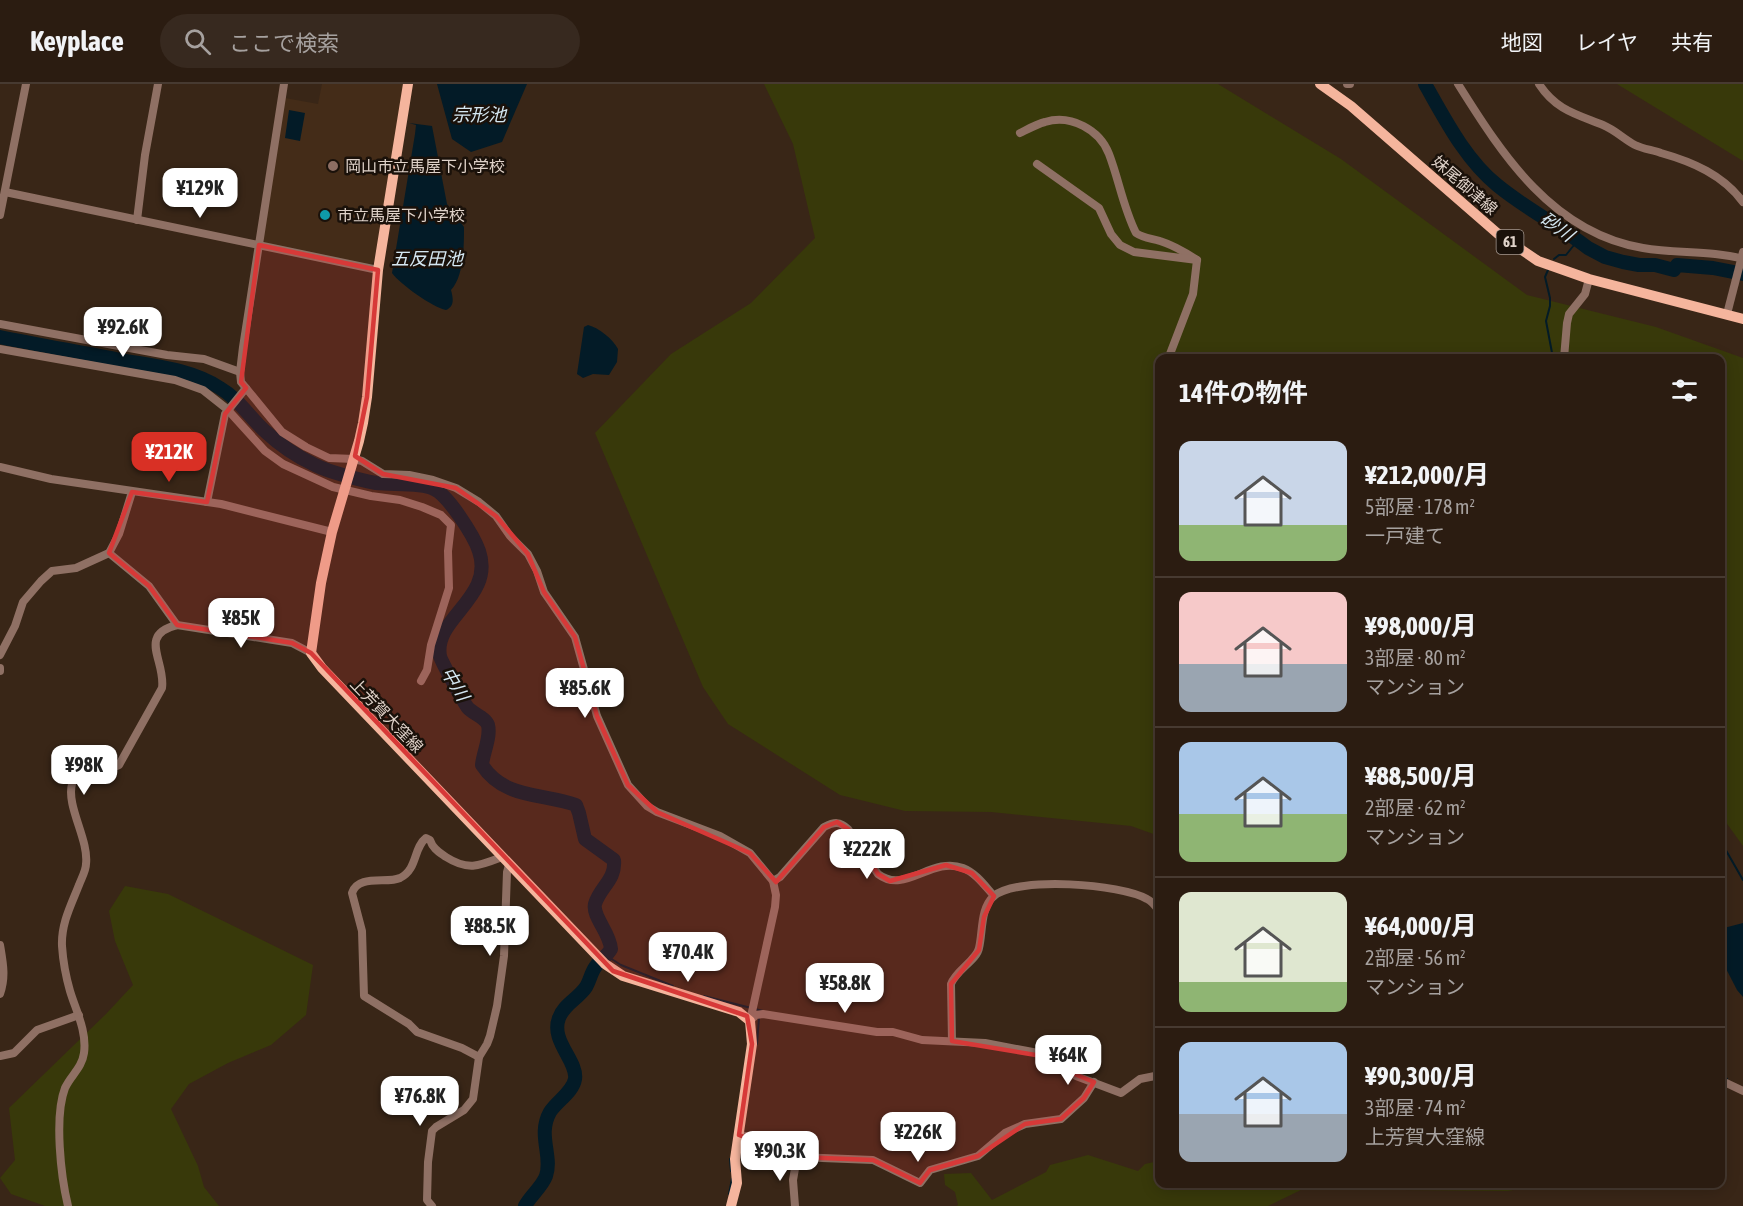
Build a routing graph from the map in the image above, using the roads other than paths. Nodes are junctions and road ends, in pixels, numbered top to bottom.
1 (26, 84) edge
2 (158, 84) edge
3 (284, 84) edge
4 (408, 84) edge
5 (1320, 84) edge
6 (1458, 84) edge
7 (1539, 84) edge
8 (1020, 133) dead end
9 (1037, 164) dead end
10 (3, 196) edge
11 (1743, 202) edge
12 (0, 215) edge
13 (137, 220) junction
14 (259, 245) junction
15 (1742, 258) edge
16 (1197, 260) junction
17 (378, 270) junction
18 (1589, 279) junction
19 (1727, 314) junction
20 (1743, 319) edge
21 (0, 324) edge
22 (0, 349) edge
23 (1170, 354) edge
24 (1564, 354) edge
25 (240, 372) junction
26 (244, 391) junction
27 (229, 407) junction
28 (353, 463) junction
29 (0, 467) edge
30 (344, 488) junction
31 (132, 492) junction
32 (207, 502) junction
33 (332, 532) junction
34 (109, 553) junction
35 (177, 625) junction
36 (311, 653) junction
37 (0, 655) edge
38 (421, 681) dead end
39 (506, 861) junction
40 (773, 881) junction
41 (994, 896) junction
42 (1155, 907) edge
43 (0, 945) edge
44 (0, 994) edge
45 (753, 1013) junction
46 (79, 1015) junction
47 (952, 1039) junction
48 (0, 1056) edge
49 (479, 1057) junction
50 (1155, 1076) edge
51 (1725, 1082) edge
52 (1093, 1084) junction
53 (1743, 1091) edge
54 (739, 1135) junction
55 (797, 1157) junction
56 (68, 1206) edge
57 (432, 1206) edge
58 (731, 1206) edge
59 (795, 1206) edge

1 - 10 street
2 - 13 street
3 - 14 street
4 - 17 main road
5 - 18 main road, 妹尾御津線 / 61
6 - 15 street
7 - 11 street
8 - 16 street
9 - 16 street
10 - 12 street
10 - 13 street
13 - 14 street
14 - 17 street
14 - 25 street
15 - 19 street
16 - 23 street
17 - 28 main road
18 - 19 main road, 妹尾御津線 / 61
18 - 24 street
19 - 20 main road, 妹尾御津線 / 61
21 - 25 street
22 - 27 street
25 - 26 street
26 - 27 street
26 - 28 street
27 - 30 street
27 - 32 street
28 - 30 main road
28 - 40 street
29 - 31 street
30 - 33 main road
30 - 38 street
31 - 32 street
31 - 34 street
32 - 33 street
33 - 36 main road
34 - 35 street
34 - 37 street
35 - 36 street
35 - 46 street
36 - 39 main road, 上芳賀大窪線
39 - 45 main road, 上芳賀大窪線
39 - 49 street
39 - 49 street
40 - 41 street
40 - 45 street
41 - 42 street
41 - 47 street
43 - 44 street
45 - 47 street
45 - 54 main road
46 - 48 street
46 - 56 street
47 - 52 street
49 - 57 street
50 - 52 street
51 - 53 street
52 - 55 street
54 - 55 street
54 - 58 main road
55 - 59 street

